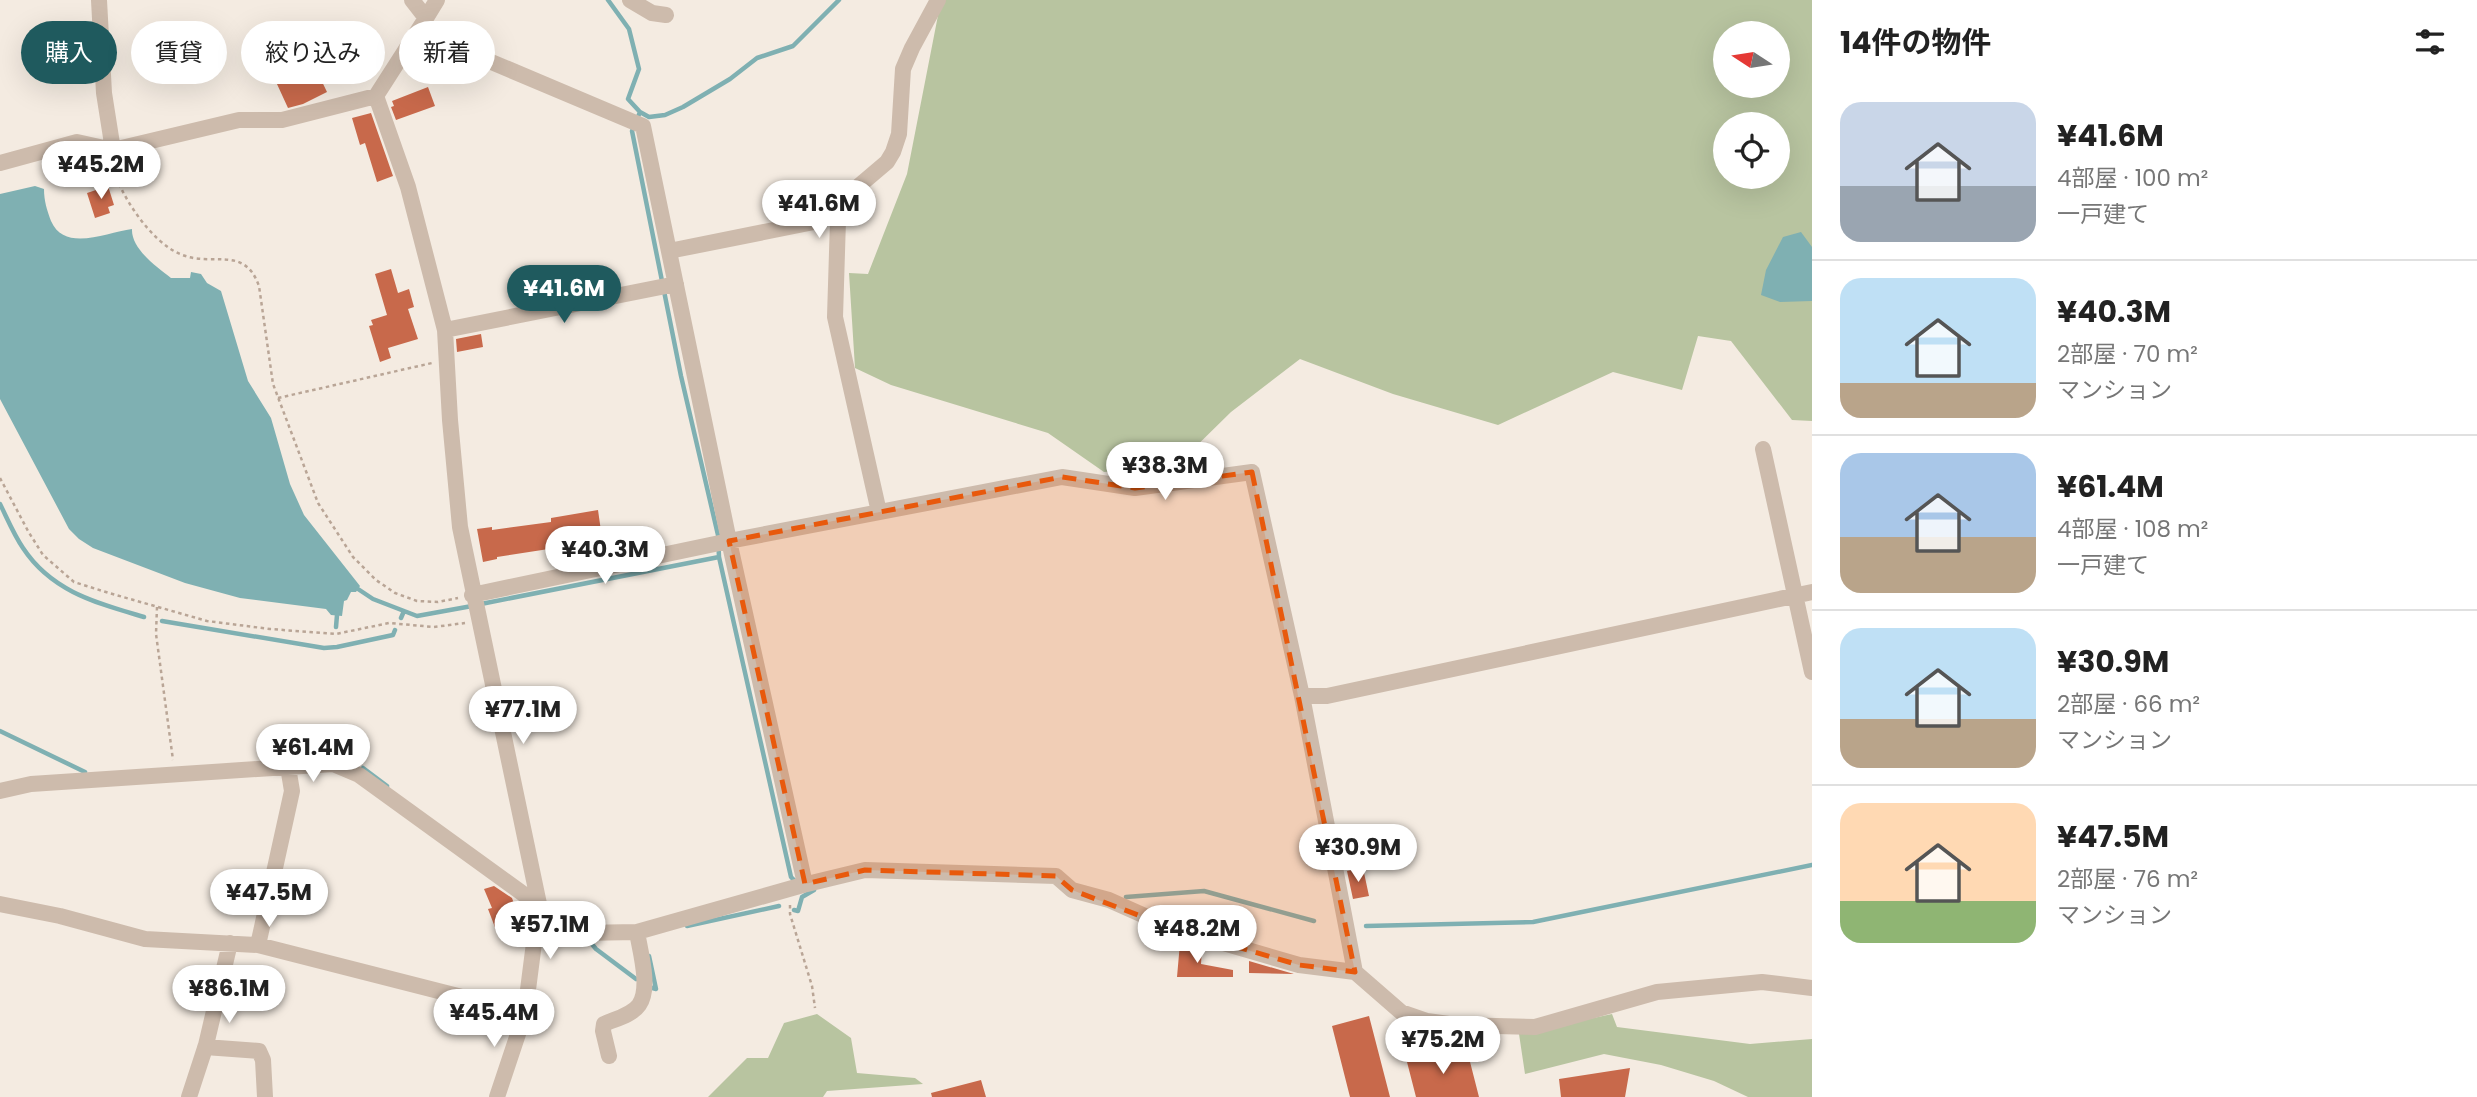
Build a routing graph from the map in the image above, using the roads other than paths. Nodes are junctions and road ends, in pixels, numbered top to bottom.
1 (412, 0) edge
2 (437, 0) edge
3 (630, 0) edge
4 (938, 0) edge
5 (104, 2) edge
6 (666, 15) dead end
7 (421, 21) edge
8 (424, 21) edge
9 (495, 58) edge
10 (399, 60) edge
11 (376, 96) junction
12 (113, 150) junction
13 (0, 163) edge
14 (841, 212) junction
15 (669, 251) junction
16 (676, 284) junction
17 (445, 330) junction
18 (1763, 449) dead end
19 (880, 512) junction
20 (729, 541) junction
21 (1812, 592) edge
22 (1795, 594) junction
23 (472, 595) junction
24 (1812, 672) edge
25 (1302, 696) junction
26 (289, 771) junction
27 (0, 791) edge
28 (799, 886) junction
29 (0, 904) edge
30 (538, 904) junction
31 (637, 932) junction
32 (230, 943) junction
33 (258, 945) junction
34 (1355, 972) junction
35 (1812, 988) edge
36 (526, 1013) junction
37 (205, 1046) junction
38 (609, 1056) dead end
39 (189, 1097) edge
40 (265, 1097) edge
41 (497, 1097) edge

1 - 7 street
2 - 8 street
3 - 6 street
4 - 14 street
5 - 12 street
9 - 15 street
10 - 11 street
11 - 12 street
11 - 17 street
12 - 13 street
14 - 15 street
14 - 19 street
15 - 16 street
16 - 17 street
16 - 20 street
17 - 23 street
18 - 22 street
19 - 20 street
19 - 25 street
20 - 23 street
20 - 28 street
21 - 22 street
22 - 24 street
22 - 25 street
23 - 30 street
25 - 34 street
26 - 27 street
26 - 30 street
26 - 33 street
28 - 31 street
28 - 34 street
29 - 32 street
30 - 31 street
30 - 36 street
31 - 38 street
32 - 33 street
32 - 37 street
33 - 36 street
34 - 35 street
36 - 41 street
37 - 39 street
37 - 40 street

